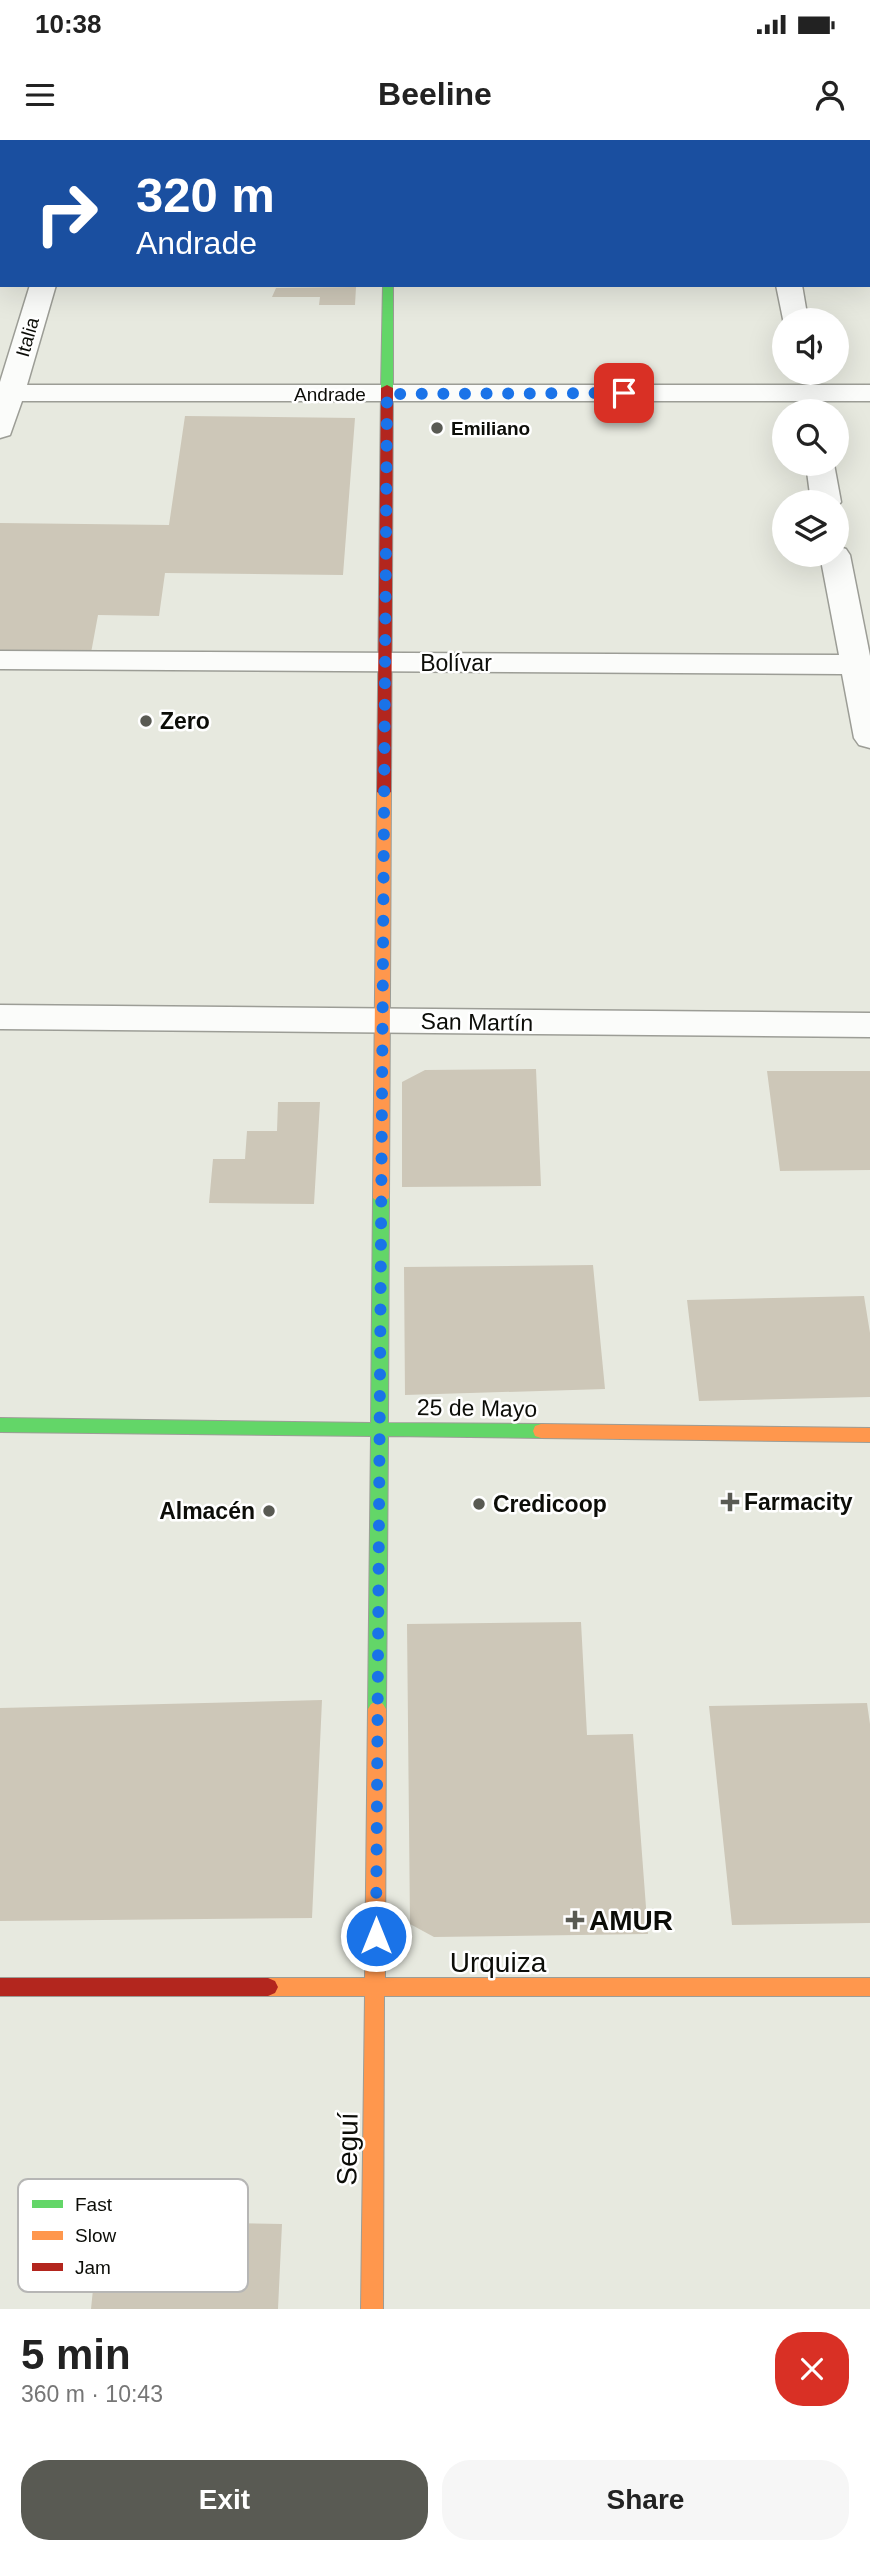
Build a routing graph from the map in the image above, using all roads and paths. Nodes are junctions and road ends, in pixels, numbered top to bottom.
1 (42, 287) edge
2 (388, 287) edge
3 (789, 287) edge
4 (793, 308) edge
5 (808, 392) edge
6 (5, 393) edge
7 (870, 393) edge
8 (387, 394) junction
9 (0, 429) edge
10 (838, 567) edge
11 (0, 660) edge
12 (385, 662) junction
13 (862, 665) edge
14 (870, 738) edge
15 (0, 1017) edge
16 (382, 1021) junction
17 (870, 1026) edge
18 (0, 1425) edge
19 (379, 1429) junction
20 (870, 1436) edge
21 (0, 1987) edge
22 (870, 1987) edge
23 (375, 1989) junction
24 (372, 2309) edge

1 - 6 street, Italia
2 - 8 street, Seguí
3 - 4 street
5 - 7 street, Andrade
5 - 8 street, Andrade
6 - 8 street, Andrade
6 - 9 street, Italia
8 - 12 street, Seguí
10 - 13 street
11 - 12 street, Bolívar
12 - 13 street, Bolívar
12 - 16 street, Seguí
13 - 14 street
15 - 16 street, San Martín
16 - 17 street, San Martín
16 - 19 street, Seguí
18 - 19 street, 25 de Mayo
19 - 20 street, 25 de Mayo
19 - 23 street, Seguí
21 - 23 street, Urquiza
22 - 23 street, Urquiza
23 - 24 street, Seguí

